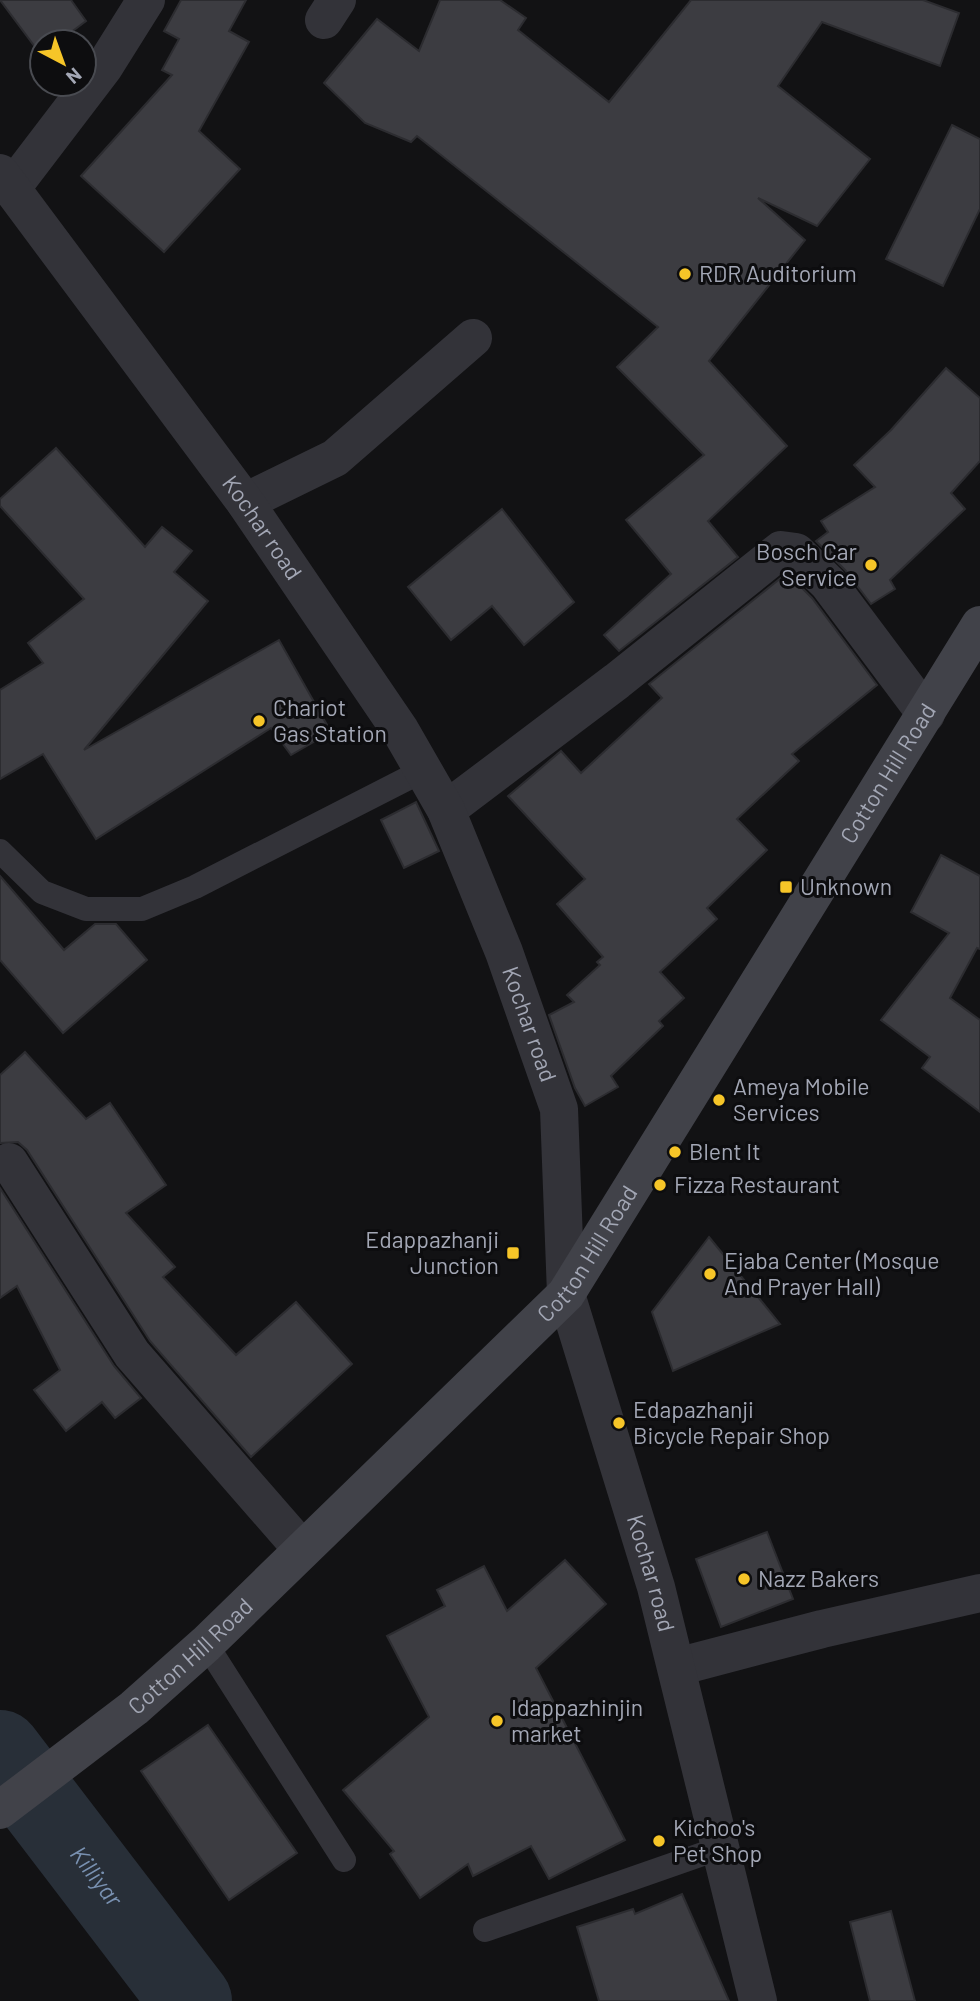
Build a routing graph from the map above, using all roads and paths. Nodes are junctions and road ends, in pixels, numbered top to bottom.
1 (146, 0) edge
2 (6, 181) edge
3 (473, 338) dead end
4 (245, 502) junction
5 (980, 625) edge
6 (926, 714) junction
7 (424, 770) junction
8 (446, 810) junction
9 (0, 851) edge
10 (9, 1162) dead end
11 (566, 1294) junction
12 (302, 1549) junction
13 (980, 1593) edge
14 (206, 1644) junction
15 (677, 1667) junction
16 (0, 1810) edge
17 (720, 1849) junction
18 (344, 1860) dead end
19 (485, 1930) dead end
20 (758, 2001) edge

1 - 2 street
2 - 4 street, Kochar road
3 - 4 street
4 - 7 street, Kochar road
5 - 6 main road, Cotton Hill Road
6 - 8 street
6 - 11 main road, Cotton Hill Road
7 - 8 street, Kochar road
7 - 9 lane
8 - 11 street, Kochar road
10 - 12 street
11 - 12 main road, Cotton Hill Road
11 - 15 street, Kochar road
12 - 14 main road, Cotton Hill Road
13 - 15 street
14 - 16 main road, Cotton Hill Road
14 - 18 lane
15 - 17 street, Kochar road
17 - 19 lane
17 - 20 street, Kochar road

